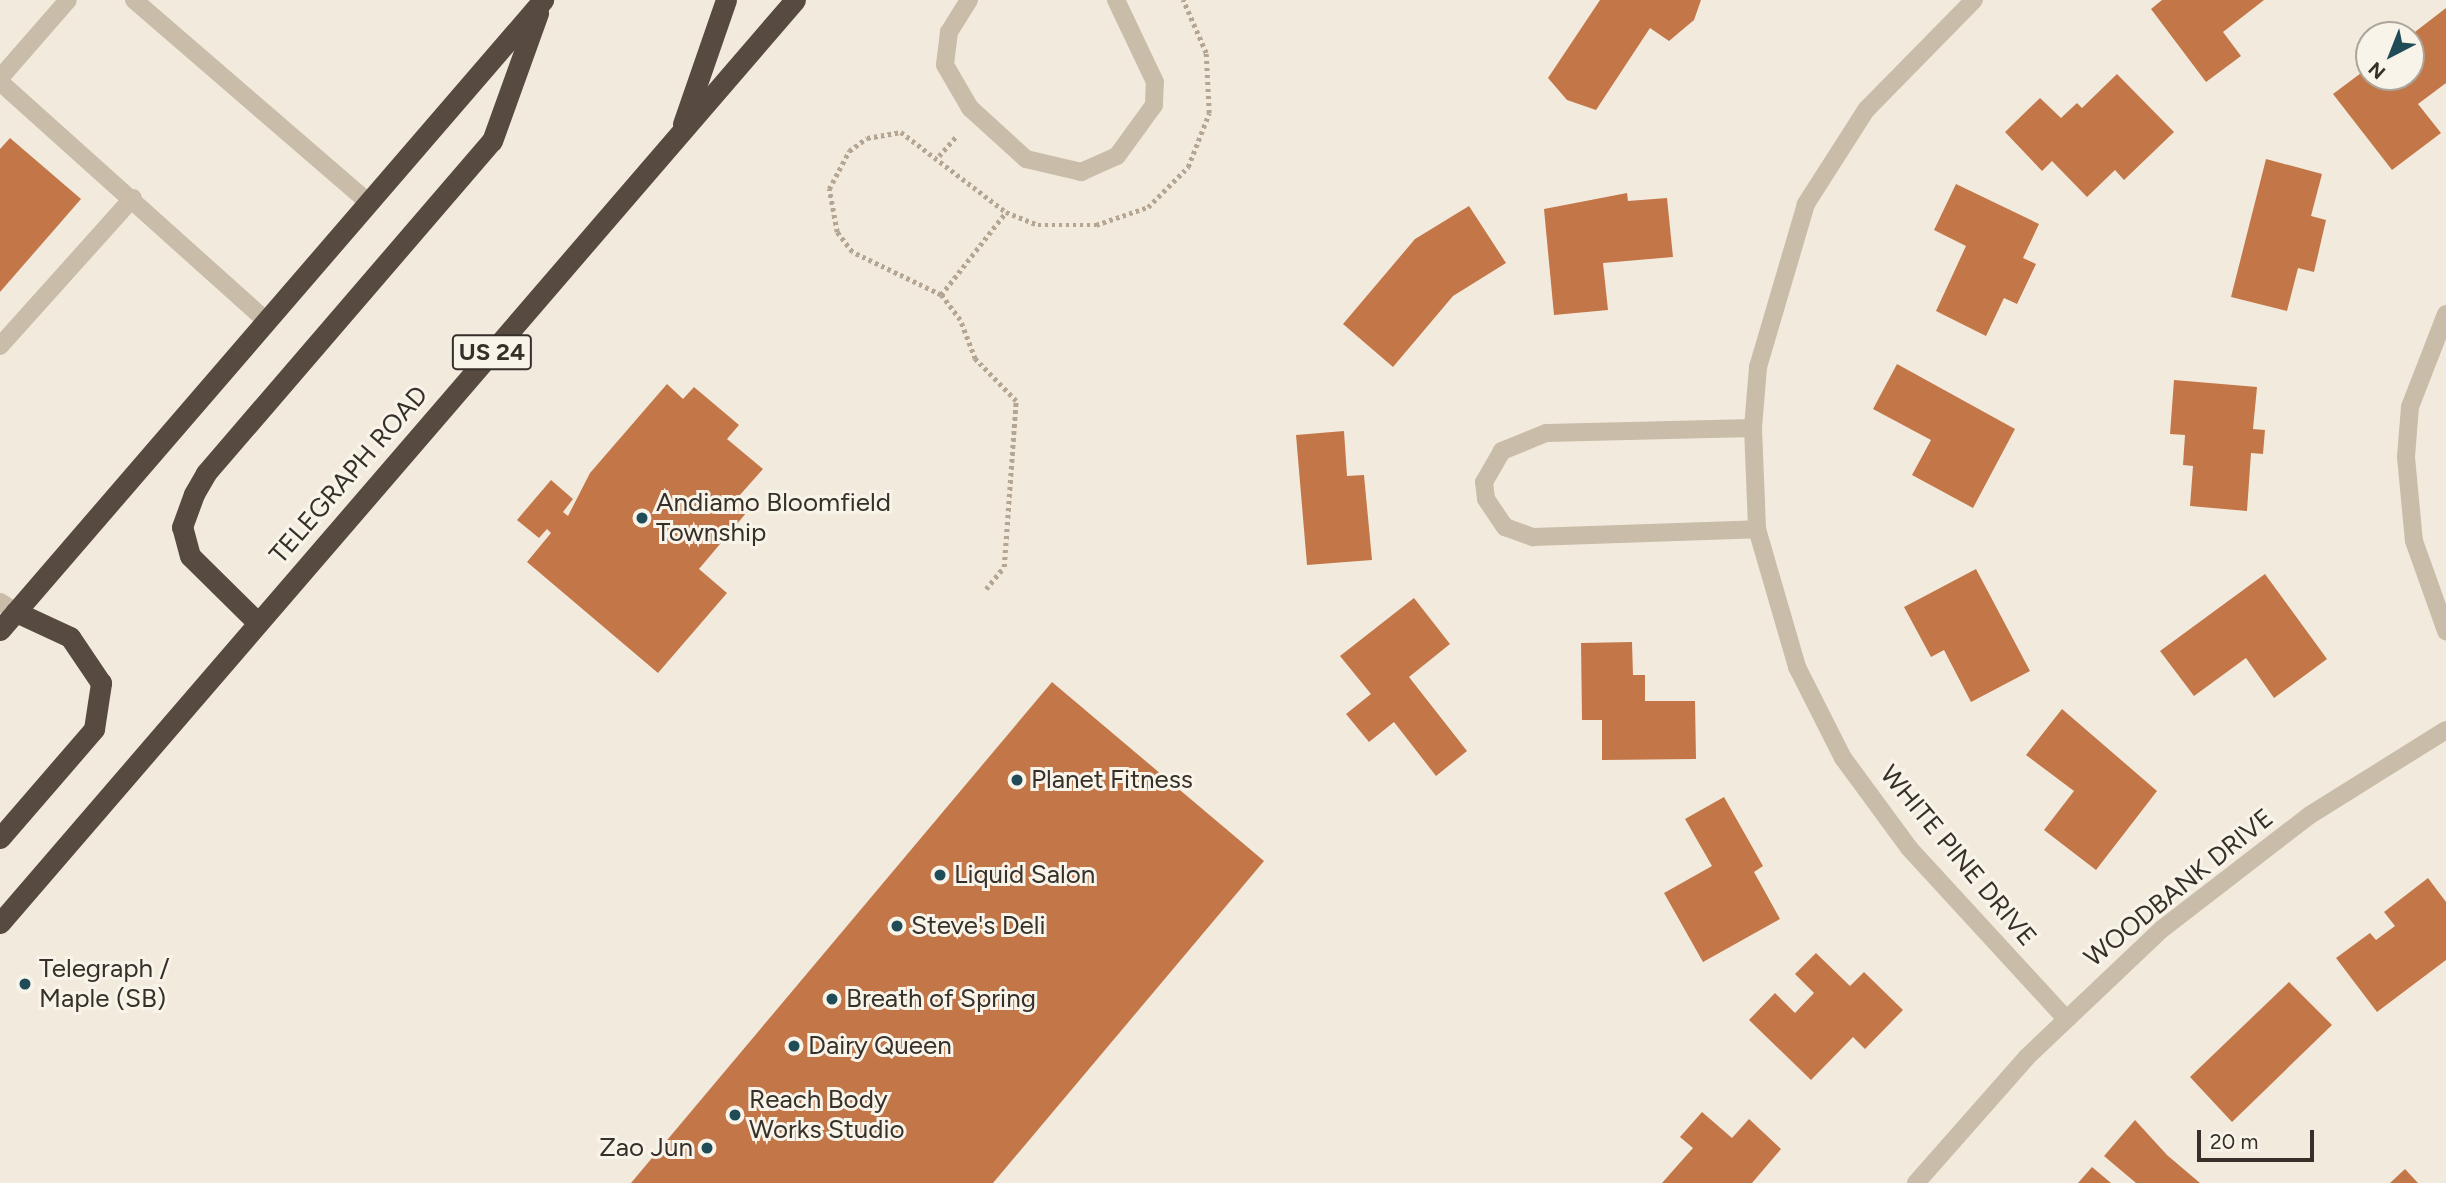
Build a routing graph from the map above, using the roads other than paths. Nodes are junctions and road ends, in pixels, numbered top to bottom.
1 (68, 0) edge
2 (134, 0) edge
3 (543, 0) edge
4 (726, 0) edge
5 (795, 0) edge
6 (970, 0) edge
7 (1116, 0) edge
8 (1973, 0) edge
9 (0, 80) edge
10 (680, 133) junction
11 (132, 198) junction
12 (369, 204) junction
13 (2446, 314) edge
14 (266, 321) junction
15 (0, 346) edge
16 (1753, 428) junction
17 (1757, 529) junction
18 (8, 607) edge
19 (258, 623) junction
20 (0, 630) edge
21 (2446, 631) edge
22 (2446, 730) edge
23 (0, 838) edge
24 (0, 923) edge
25 (2066, 1019) junction
26 (1916, 1183) edge

1 - 9 street
2 - 12 street
3 - 12 highway
3 - 19 highway
4 - 10 highway
5 - 10 highway, TELEGRAPH ROAD / US 24
6 - 7 street
8 - 16 street, WHITE PINE DRIVE
9 - 11 street
10 - 19 highway, TELEGRAPH ROAD / US 24
11 - 14 street
11 - 15 street
12 - 14 highway
13 - 21 street
14 - 18 highway
16 - 17 street, WHITE PINE DRIVE
16 - 17 street
17 - 25 street, WHITE PINE DRIVE
18 - 20 highway
18 - 23 highway
19 - 24 highway, TELEGRAPH ROAD / US 24
22 - 25 street, WOODBANK DRIVE
25 - 26 street, WOODBANK DRIVE

